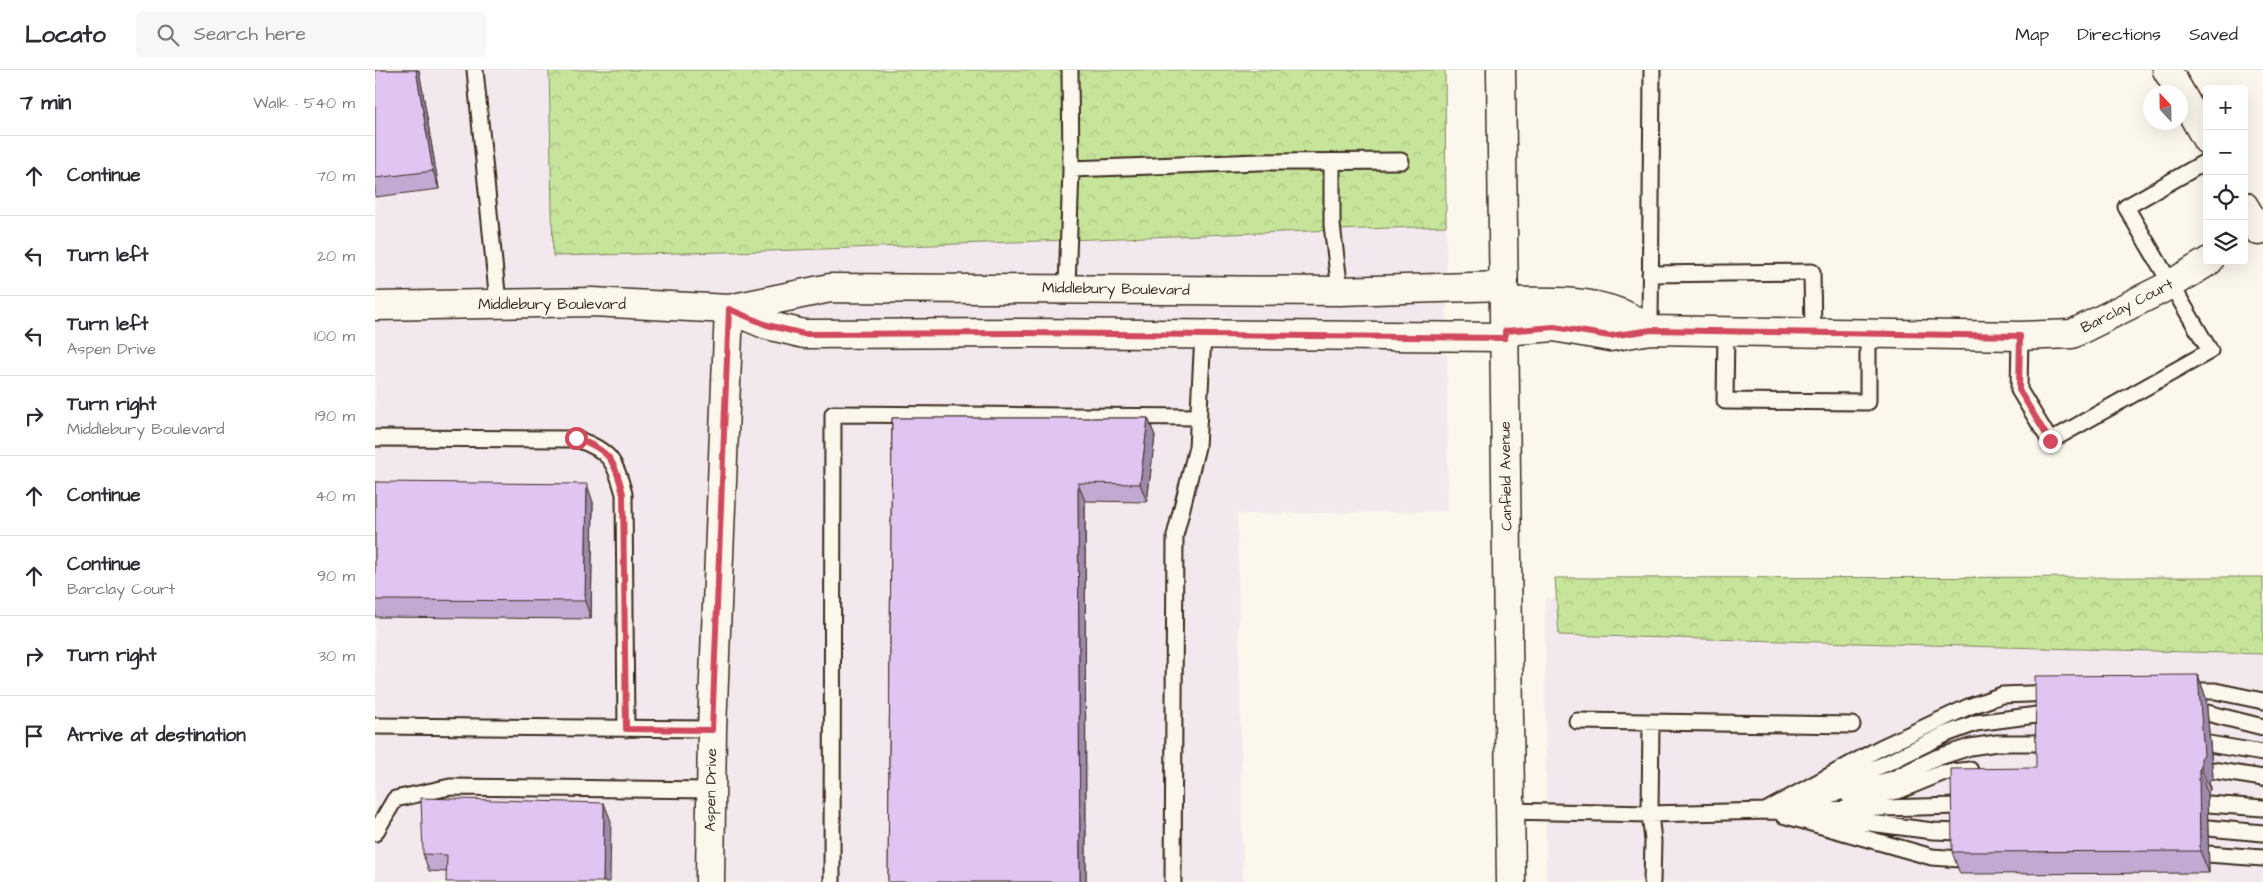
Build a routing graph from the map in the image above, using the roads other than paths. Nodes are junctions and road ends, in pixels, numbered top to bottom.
1 (475, 70) edge
2 (1069, 70) edge
3 (1501, 70) edge
4 (1652, 70) edge
5 (2167, 70) edge
6 (2175, 85) edge
7 (2188, 107) edge
8 (2203, 133) edge
9 (1401, 161) dead end
10 (1332, 163) junction
11 (2203, 163) edge
12 (1071, 169) junction
13 (2248, 216) edge
14 (2255, 233) edge
15 (2203, 265) edge
16 (1650, 274) junction
17 (2170, 285) junction
18 (1067, 288) junction
19 (1340, 291) junction
20 (1504, 294) junction
21 (498, 303) junction
22 (375, 306) edge
23 (729, 309) junction
24 (1651, 330) junction
25 (1726, 331) junction
26 (1813, 333) junction
27 (1505, 334) junction
28 (1868, 334) junction
29 (1203, 335) junction
30 (2020, 336) junction
31 (1199, 417) junction
32 (375, 438) edge
33 (2168, 692) edge
34 (2073, 693) edge
35 (2263, 701) edge
36 (2207, 713) dead end
37 (2043, 714) edge
38 (1577, 721) dead end
39 (1651, 722) junction
40 (1852, 725) dead end
41 (375, 726) edge
42 (2263, 727) edge
43 (626, 729) junction
44 (712, 730) junction
45 (2044, 743) edge
46 (2209, 744) dead end
47 (2263, 753) edge
48 (1985, 768) edge
49 (2212, 770) dead end
50 (2263, 778) edge
51 (711, 790) junction
52 (2208, 804) dead end
53 (1959, 806) edge
54 (2263, 808) edge
55 (1767, 810) junction
56 (1509, 811) junction
57 (1650, 814) junction
58 (2208, 828) dead end
59 (1960, 832) edge
60 (375, 833) edge
61 (2263, 833) edge
62 (2207, 854) dead end
63 (2263, 858) edge
64 (1960, 859) edge
65 (710, 882) edge
66 (832, 882) edge
67 (1173, 882) edge
68 (1511, 882) edge
69 (1652, 882) edge

1 - 21 lane
2 - 12 lane
3 - 20 street, Canfield Avenue
4 - 16 lane
5 - 6 street
7 - 8 street
9 - 10 lane
10 - 12 lane
10 - 19 lane
11 - 17 lane
12 - 18 lane
13 - 14 street
15 - 17 street, Barclay Court
16 - 24 lane
16 - 26 lane
17 - 30 street, Barclay Court
17 - 30 lane
18 - 19 street, Middlebury Boulevard
18 - 23 street, Middlebury Boulevard
19 - 20 street, Middlebury Boulevard
20 - 24 street, Middlebury Boulevard
20 - 27 street, Canfield Avenue
21 - 22 street, Middlebury Boulevard
21 - 23 street, Middlebury Boulevard
23 - 29 street, Middlebury Boulevard
23 - 44 street, Aspen Drive
24 - 25 street, Barclay Court
24 - 27 street, Barclay Court
25 - 26 street, Barclay Court
25 - 28 lane
26 - 28 street, Barclay Court
27 - 29 street, Middlebury Boulevard
27 - 56 street, Canfield Avenue
28 - 30 street, Barclay Court
29 - 31 lane
31 - 66 lane
31 - 67 lane
32 - 43 lane
33 - 35 lane
34 - 55 lane
36 - 42 lane
37 - 55 lane
38 - 39 lane
39 - 40 lane
39 - 57 lane
41 - 43 lane
43 - 44 lane
44 - 51 street, Aspen Drive
45 - 55 lane
46 - 47 lane
48 - 55 lane
49 - 50 lane
51 - 60 lane
51 - 65 street, Aspen Drive
52 - 54 lane
53 - 55 lane
55 - 57 lane
55 - 59 lane
55 - 64 lane
56 - 57 lane
56 - 68 street, Canfield Avenue
57 - 69 lane
58 - 61 lane
62 - 63 lane

